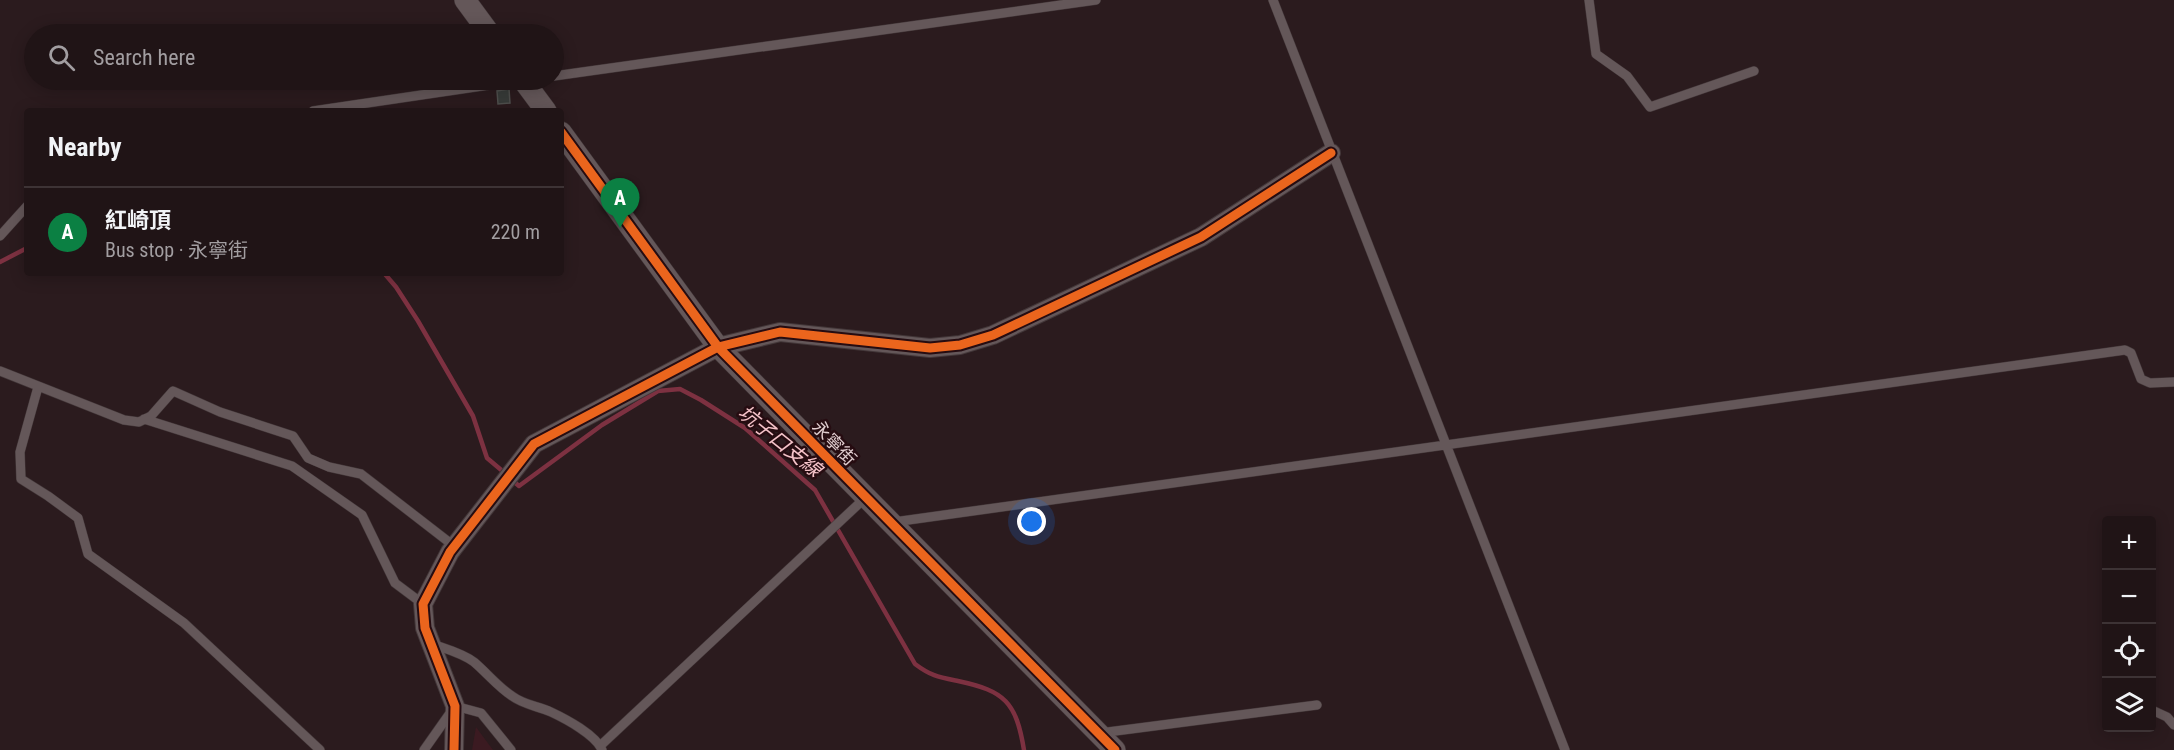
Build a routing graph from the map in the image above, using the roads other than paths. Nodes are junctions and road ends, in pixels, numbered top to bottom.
1 (465, 0) edge
2 (1096, 0) edge
3 (1273, 0) edge
4 (1589, 0) edge
5 (483, 24) edge
6 (1754, 71) dead end
7 (564, 75) edge
8 (455, 90) edge
9 (530, 90) edge
10 (333, 108) edge
11 (544, 108) edge
12 (564, 136) edge
13 (1331, 153) junction
14 (24, 209) edge
15 (0, 236) edge
16 (718, 347) junction
17 (0, 371) edge
18 (2174, 382) edge
19 (38, 387) junction
20 (144, 419) junction
21 (1447, 445) junction
22 (865, 498) junction
23 (891, 523) junction
24 (454, 546) junction
25 (423, 604) junction
26 (432, 644) junction
27 (1317, 705) dead end
28 (455, 706) junction
29 (2156, 712) edge
30 (2174, 725) edge
31 (1097, 733) junction
32 (601, 748) edge
33 (320, 750) edge
34 (424, 750) edge
35 (454, 750) edge
36 (511, 750) edge
37 (1114, 750) edge
38 (1565, 750) edge

1 - 5 street
2 - 7 lane
3 - 13 lane
4 - 6 lane
8 - 10 lane
9 - 11 street
12 - 16 street, 永寧街
13 - 16 street
13 - 21 lane
14 - 15 lane
16 - 22 street, 永寧街
16 - 24 street
17 - 19 lane
18 - 21 lane
19 - 20 lane
19 - 33 lane
20 - 24 lane
20 - 25 lane
21 - 23 lane
21 - 38 lane
22 - 23 street, 永寧街
22 - 32 lane
23 - 31 street, 永寧街
24 - 25 street
25 - 26 street
26 - 28 street
26 - 32 lane
27 - 31 lane
28 - 34 lane
28 - 35 street
28 - 36 lane
29 - 30 lane
31 - 37 street, 永寧街

